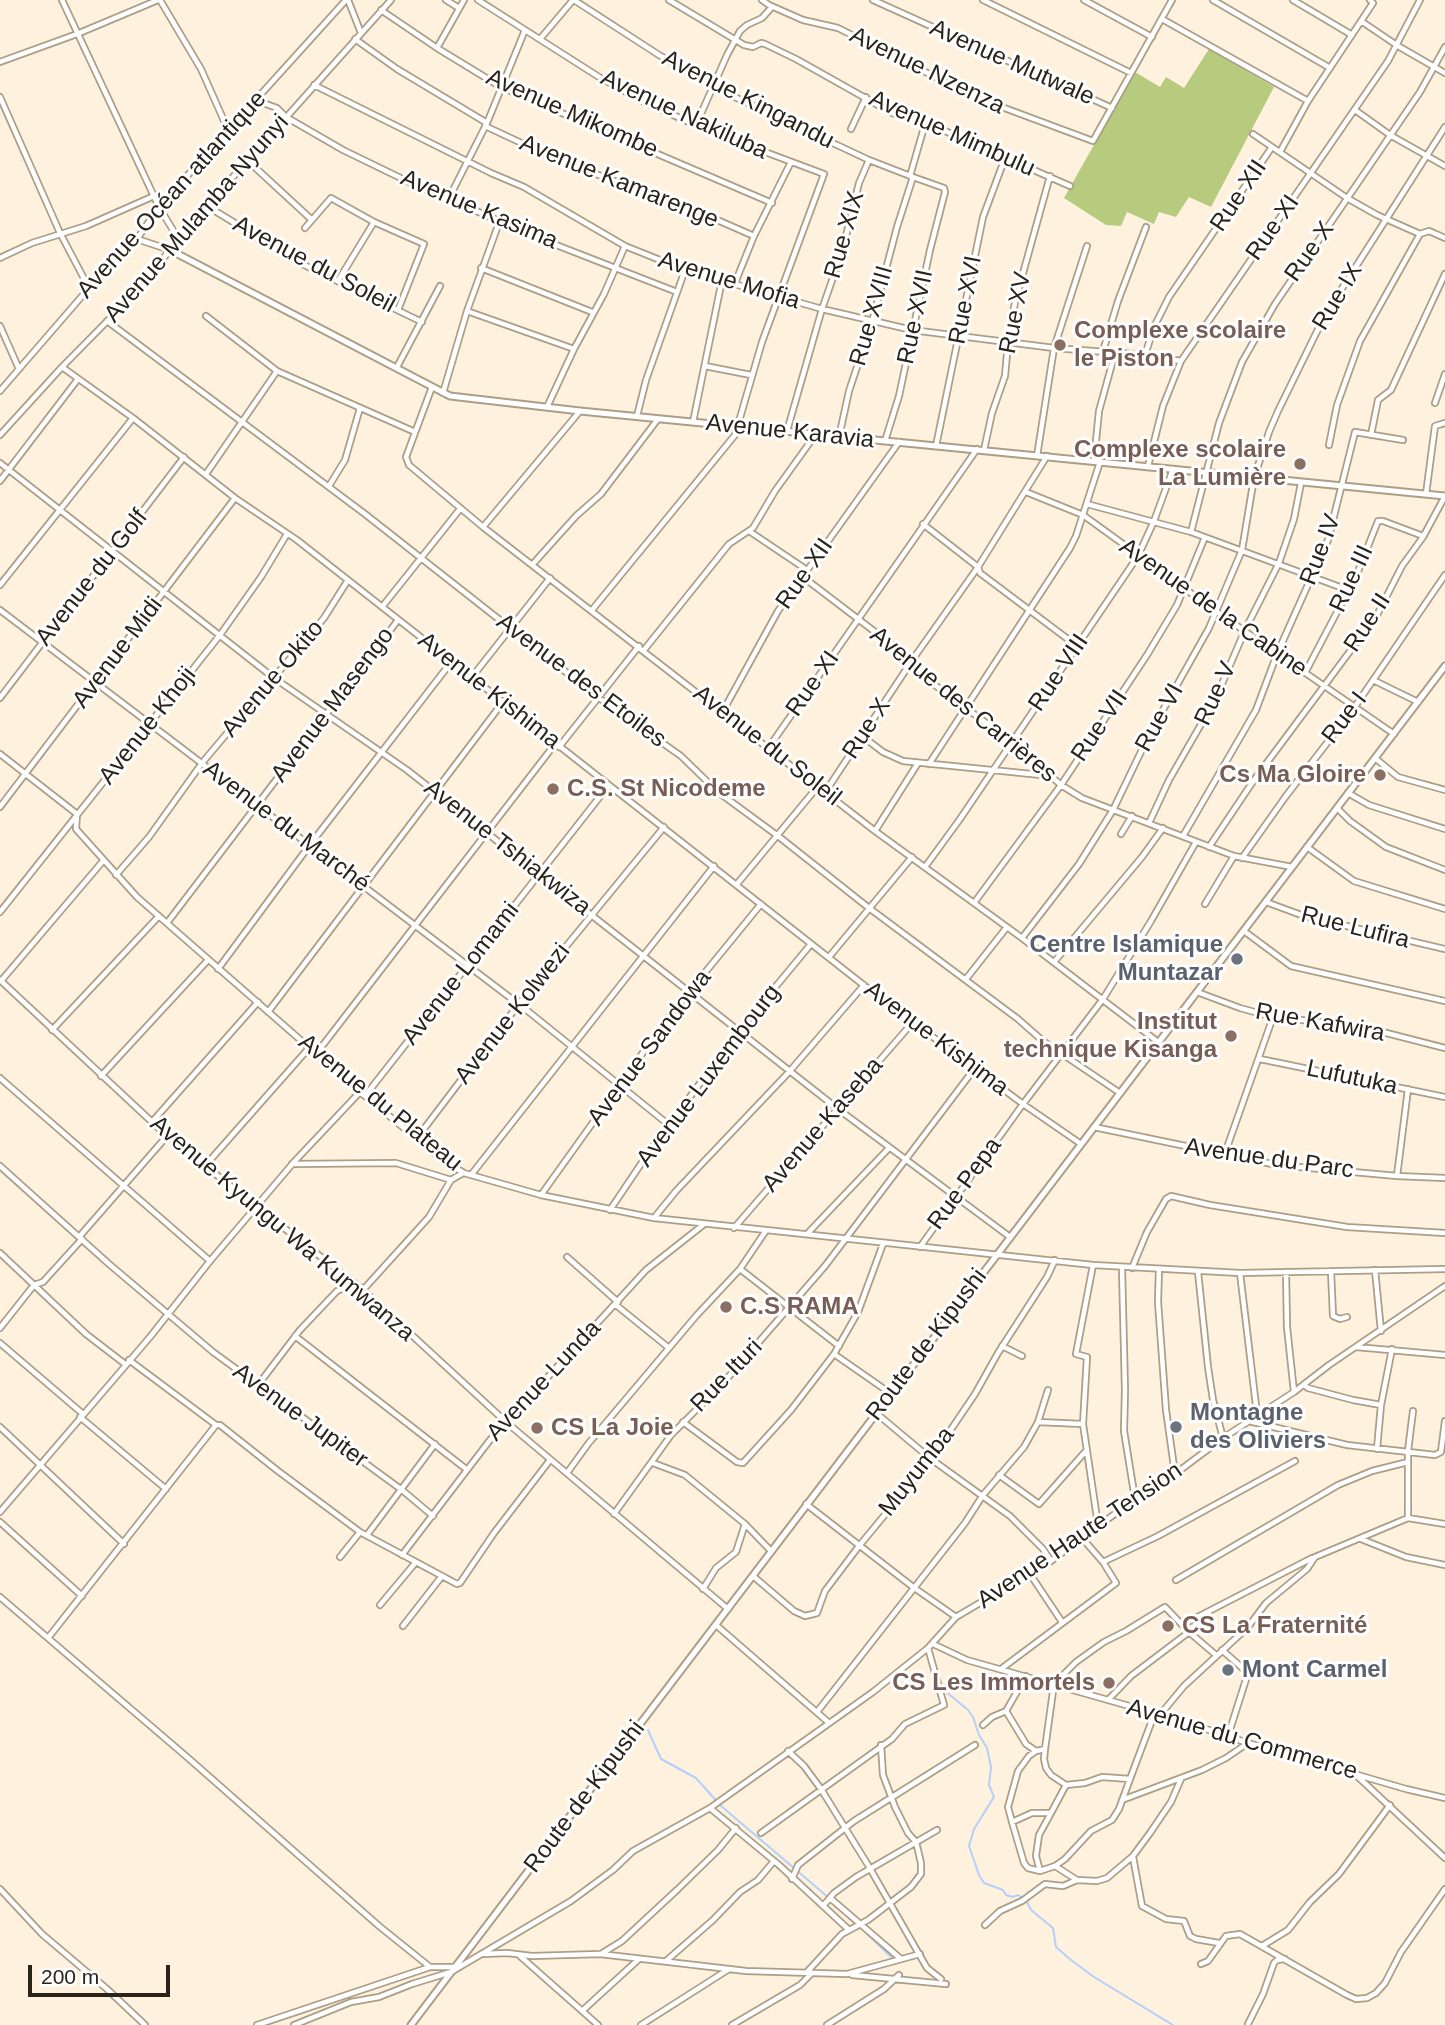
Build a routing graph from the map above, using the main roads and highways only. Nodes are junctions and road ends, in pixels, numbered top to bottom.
1 (170, 250) road end
2 (1445, 496) edge
3 (1445, 666) edge
4 (411, 2025) edge

1 - 2 main road, Avenue Karavia
3 - 4 main road, Route de Kipushi

